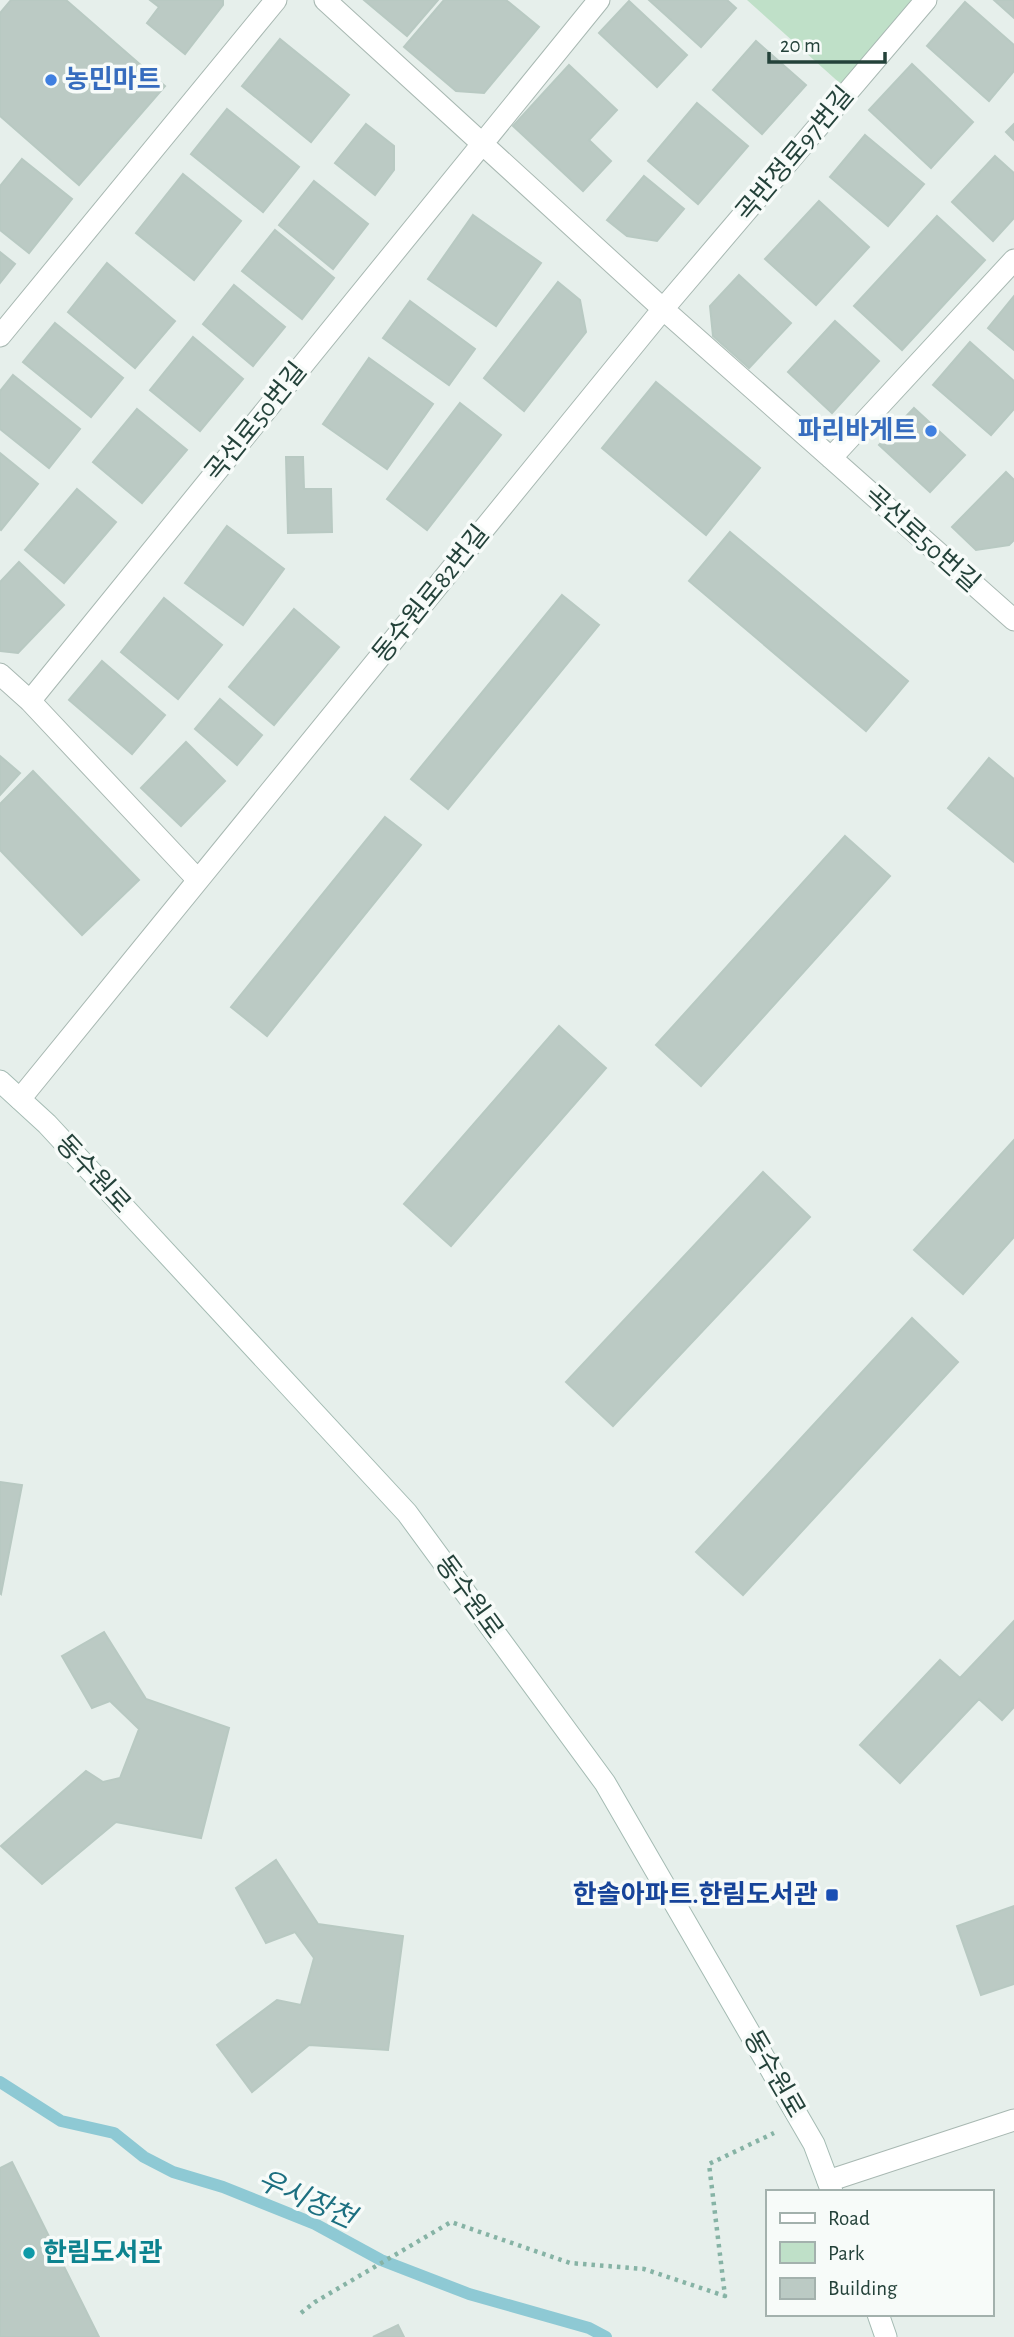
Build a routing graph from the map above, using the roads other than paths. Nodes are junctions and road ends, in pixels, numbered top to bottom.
1 (275, 0) edge
2 (325, 0) edge
3 (599, 0) edge
4 (926, 0) edge
5 (483, 144) junction
6 (1014, 260) edge
7 (663, 309) junction
8 (0, 336) edge
9 (831, 458) junction
10 (1014, 620) edge
11 (0, 674) edge
12 (30, 701) junction
13 (198, 880) junction
14 (0, 1082) edge
15 (20, 1099) junction
16 (1014, 2120) edge
17 (830, 2186) edge
18 (879, 2316) edge
19 (886, 2337) edge

1 - 8 street
2 - 5 street, 곡선로50번길
3 - 5 street, 곡선로50번길
4 - 7 street, 곡반정로97번길
5 - 7 street, 곡선로50번길
5 - 12 street, 곡선로50번길
6 - 9 street
7 - 9 street, 곡선로50번길
7 - 13 street, 동수원로82번길
9 - 10 street, 곡선로50번길
11 - 12 street
12 - 13 street
13 - 15 street, 동수원로82번길
14 - 15 street, 동수원로
15 - 17 street, 동수원로
16 - 17 street
18 - 19 street

